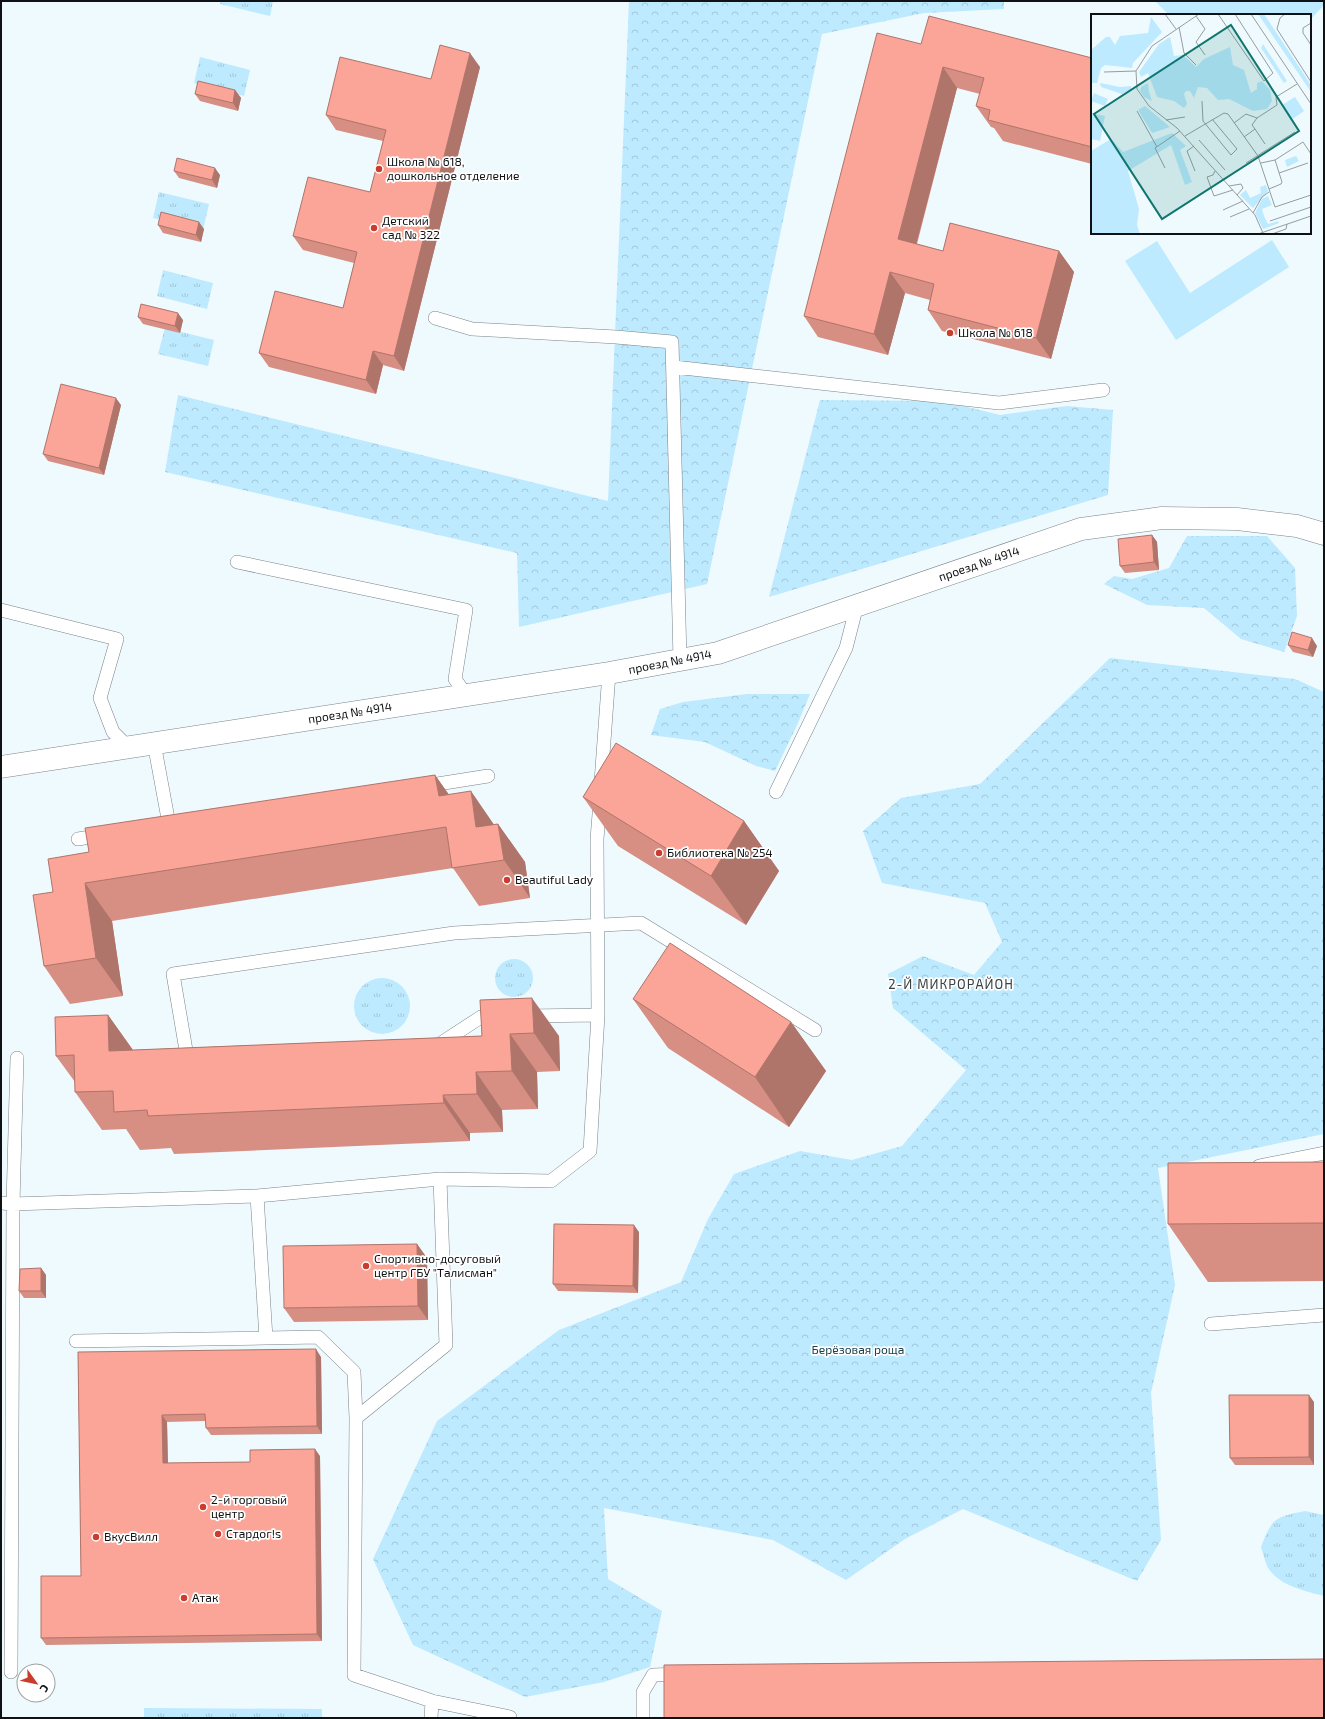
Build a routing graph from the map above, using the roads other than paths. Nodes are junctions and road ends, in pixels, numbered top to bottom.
1 (435, 318) dead end
2 (674, 367) junction
3 (1103, 390) dead end
4 (1324, 534) edge
5 (237, 562) dead end
6 (858, 605) junction
7 (1, 610) edge
8 (680, 660) junction
9 (609, 673) junction
10 (466, 695) junction
11 (154, 742) junction
12 (126, 746) junction
13 (1, 766) edge
14 (488, 776) dead end
15 (410, 788) edge
16 (776, 792) dead end
17 (185, 822) edge
18 (169, 824) junction
19 (154, 827) edge
20 (116, 833) edge
21 (78, 840) dead end
22 (597, 926) junction
23 (598, 1014) junction
24 (814, 1030) dead end
25 (424, 1049) edge
26 (17, 1058) dead end
27 (204, 1061) edge
28 (1324, 1153) edge
29 (1249, 1168) edge
30 (440, 1178) junction
31 (257, 1196) junction
32 (7, 1203) edge
33 (1324, 1315) edge
34 (1211, 1324) dead end
35 (266, 1338) junction
36 (76, 1341) dead end
37 (356, 1418) junction
38 (11, 1672) dead end
39 (696, 1674) edge
40 (432, 1701) junction
41 (510, 1716) dead end
42 (431, 1718) edge
43 (643, 1718) edge

1 - 2 lane
2 - 3 lane
2 - 8 lane
4 - 6 street, проезд № 4914
5 - 10 lane
6 - 8 street, проезд № 4914
6 - 16 lane
7 - 12 lane
8 - 9 street, проезд № 4914
9 - 10 street, проезд № 4914
9 - 22 lane
10 - 11 street, проезд № 4914
11 - 12 street, проезд № 4914
11 - 18 lane
12 - 13 street, проезд № 4914
14 - 15 lane
17 - 18 lane
18 - 19 lane
20 - 21 lane
22 - 23 lane
22 - 24 lane
22 - 27 lane
23 - 25 lane
23 - 30 lane
26 - 32 lane
28 - 29 lane
30 - 31 lane
30 - 37 lane
31 - 32 lane
31 - 35 lane
32 - 38 lane
33 - 34 lane
35 - 36 lane
35 - 37 lane
37 - 40 lane
39 - 43 lane
40 - 41 lane
40 - 42 lane

